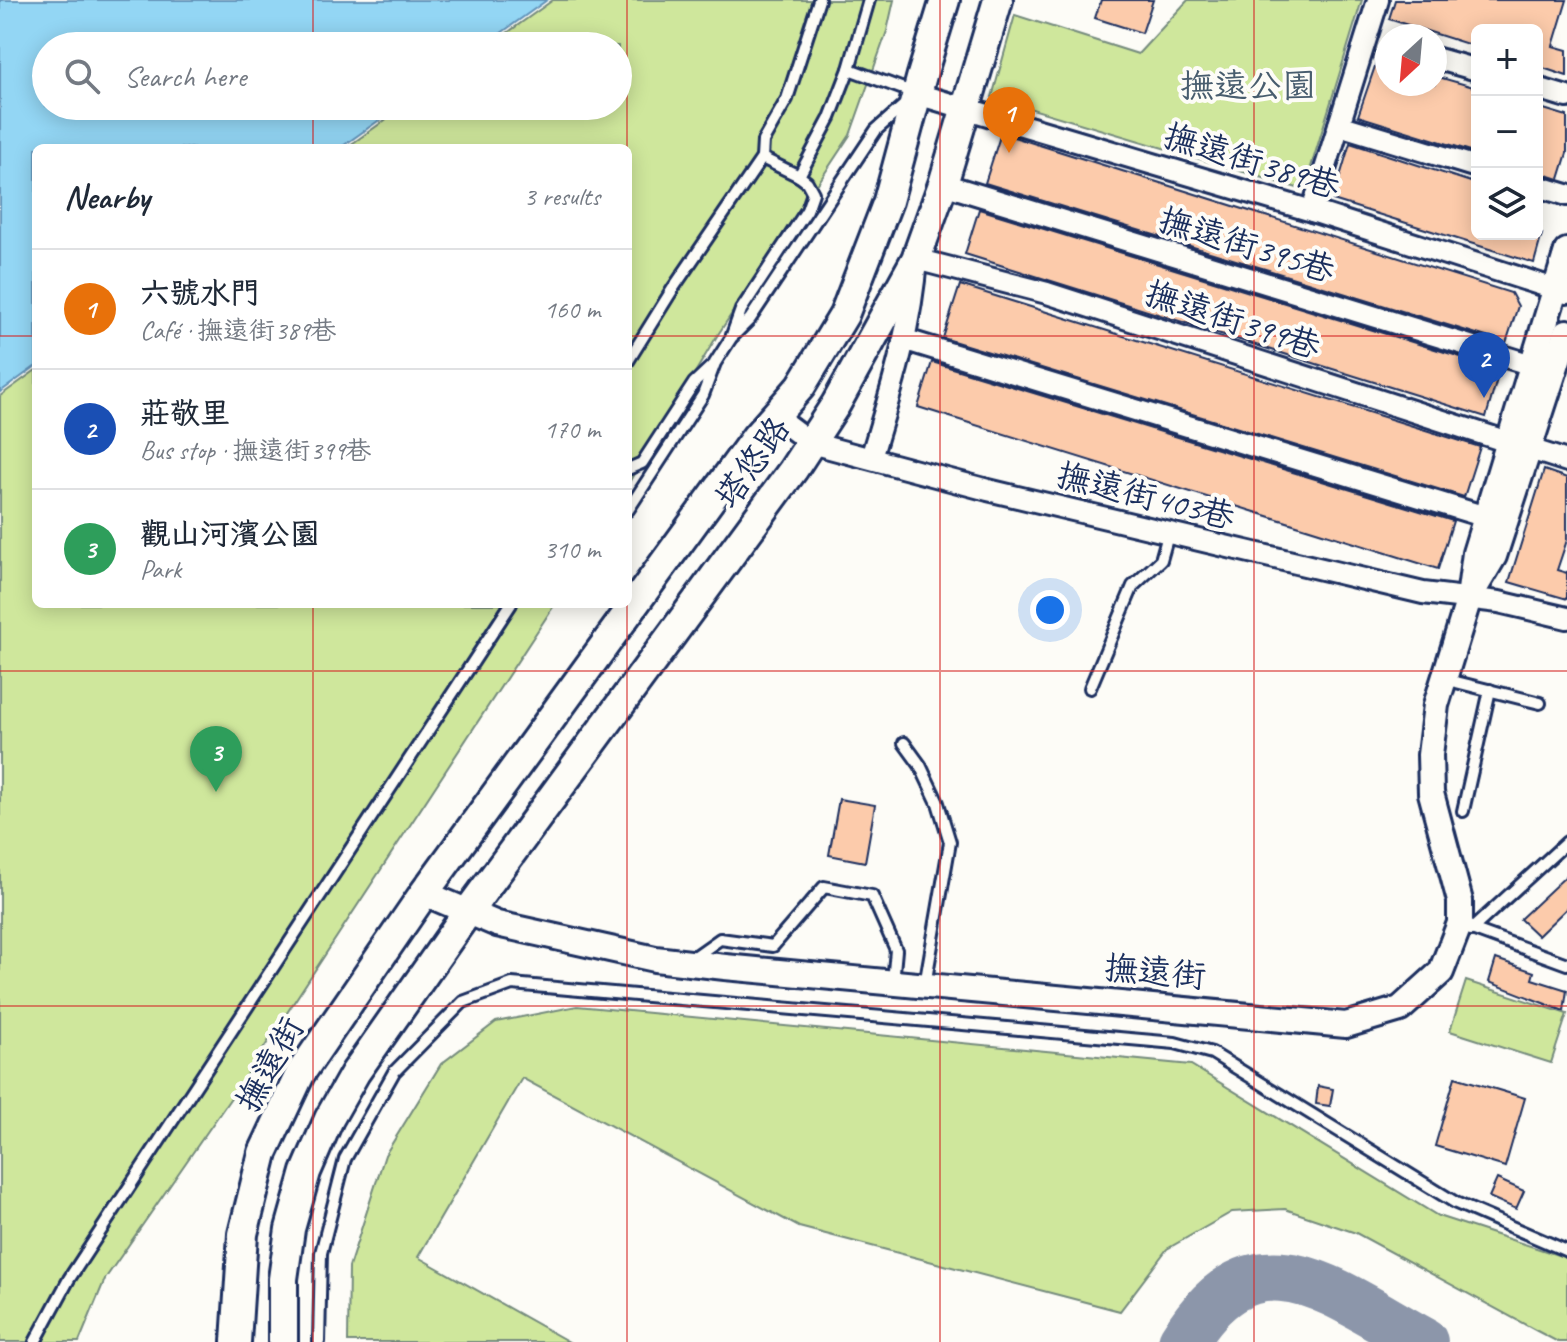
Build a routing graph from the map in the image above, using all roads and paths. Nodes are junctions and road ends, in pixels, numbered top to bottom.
1 (819, 0) edge
2 (869, 0) edge
3 (945, 0) edge
4 (998, 0) edge
5 (1378, 0) edge
6 (1367, 37) junction
7 (1375, 39) edge
8 (1447, 61) edge
9 (1471, 68) edge
10 (849, 69) junction
11 (1543, 90) edge
12 (917, 94) junction
13 (1567, 97) edge
14 (966, 108) junction
15 (1339, 125) junction
16 (762, 158) junction
17 (1471, 165) edge
18 (799, 176) junction
19 (943, 184) junction
20 (1543, 188) edge
21 (1567, 195) edge
22 (1312, 211) junction
23 (1567, 251) edge
24 (916, 259) junction
25 (1561, 291) edge
26 (1567, 332) edge
27 (731, 338) junction
28 (906, 340) junction
29 (632, 355) edge
30 (715, 363) junction
31 (1551, 370) edge
32 (775, 416) junction
33 (811, 443) junction
34 (1518, 446) junction
35 (871, 458) junction
36 (1567, 461) edge
37 (632, 467) edge
38 (632, 504) edge
39 (1486, 517) junction
40 (1168, 535) junction
41 (1469, 598) junction
42 (632, 601) edge
43 (508, 608) edge
44 (627, 608) edge
45 (1567, 618) edge
46 (1444, 679) junction
47 (1090, 688) dead end
48 (1490, 690) junction
49 (1540, 703) dead end
50 (904, 743) dead end
51 (1463, 811) dead end
52 (1567, 842) edge
53 (424, 893) junction
54 (467, 913) junction
55 (1466, 926) junction
56 (686, 962) junction
57 (1567, 964) edge
58 (893, 982) junction
59 (925, 985) junction
60 (1567, 1251) edge
61 (35, 1342) edge
62 (236, 1342) edge
63 (283, 1342) edge
64 (319, 1342) edge

1 - 16 lane
2 - 10 lane
3 - 12 main road, 塔悠路
4 - 14 main road, 塔悠路
5 - 6 street
6 - 7 street
6 - 15 street
8 - 9 street
10 - 12 lane
10 - 18 lane
11 - 13 street
12 - 14 street, 撫遠街389巷
12 - 27 lane
12 - 32 main road, 塔悠路
14 - 19 main road, 塔悠路
14 - 22 street, 撫遠街389巷
15 - 17 street
15 - 22 street
16 - 18 lane
16 - 29 lane
18 - 27 lane
19 - 24 main road, 塔悠路
19 - 31 street, 撫遠街395巷
20 - 21 street
22 - 25 street, 撫遠街389巷
23 - 25 street, 撫遠街
24 - 28 street
24 - 33 main road, 塔悠路
24 - 34 street, 撫遠街399巷
25 - 31 street, 撫遠街
26 - 31 street, 撫遠街
27 - 30 lane
28 - 35 street
28 - 39 street
30 - 37 lane
30 - 38 lane
31 - 34 street, 撫遠街
32 - 33 street
32 - 42 main road, 塔悠路
33 - 35 street, 撫遠街403巷
33 - 54 main road, 塔悠路
34 - 36 street, 撫遠街399巷
34 - 39 street, 撫遠街
34 - 41 street, 撫遠街
35 - 40 street, 撫遠街403巷
39 - 41 street, 撫遠街
40 - 41 street, 撫遠街403巷
40 - 47 lane
41 - 45 street, 撫遠街403巷
41 - 46 street, 撫遠街
43 - 61 lane
44 - 53 main road, 塔悠路
46 - 48 lane
46 - 55 street, 撫遠街
48 - 49 lane
48 - 51 lane
50 - 59 lane
52 - 55 lane
53 - 54 street, 撫遠街
53 - 62 main road, 撫遠街
54 - 56 street, 撫遠街
54 - 63 main road
55 - 57 lane
55 - 59 street, 撫遠街
56 - 58 street, 撫遠街
56 - 58 lane
58 - 59 street, 撫遠街
60 - 64 lane

